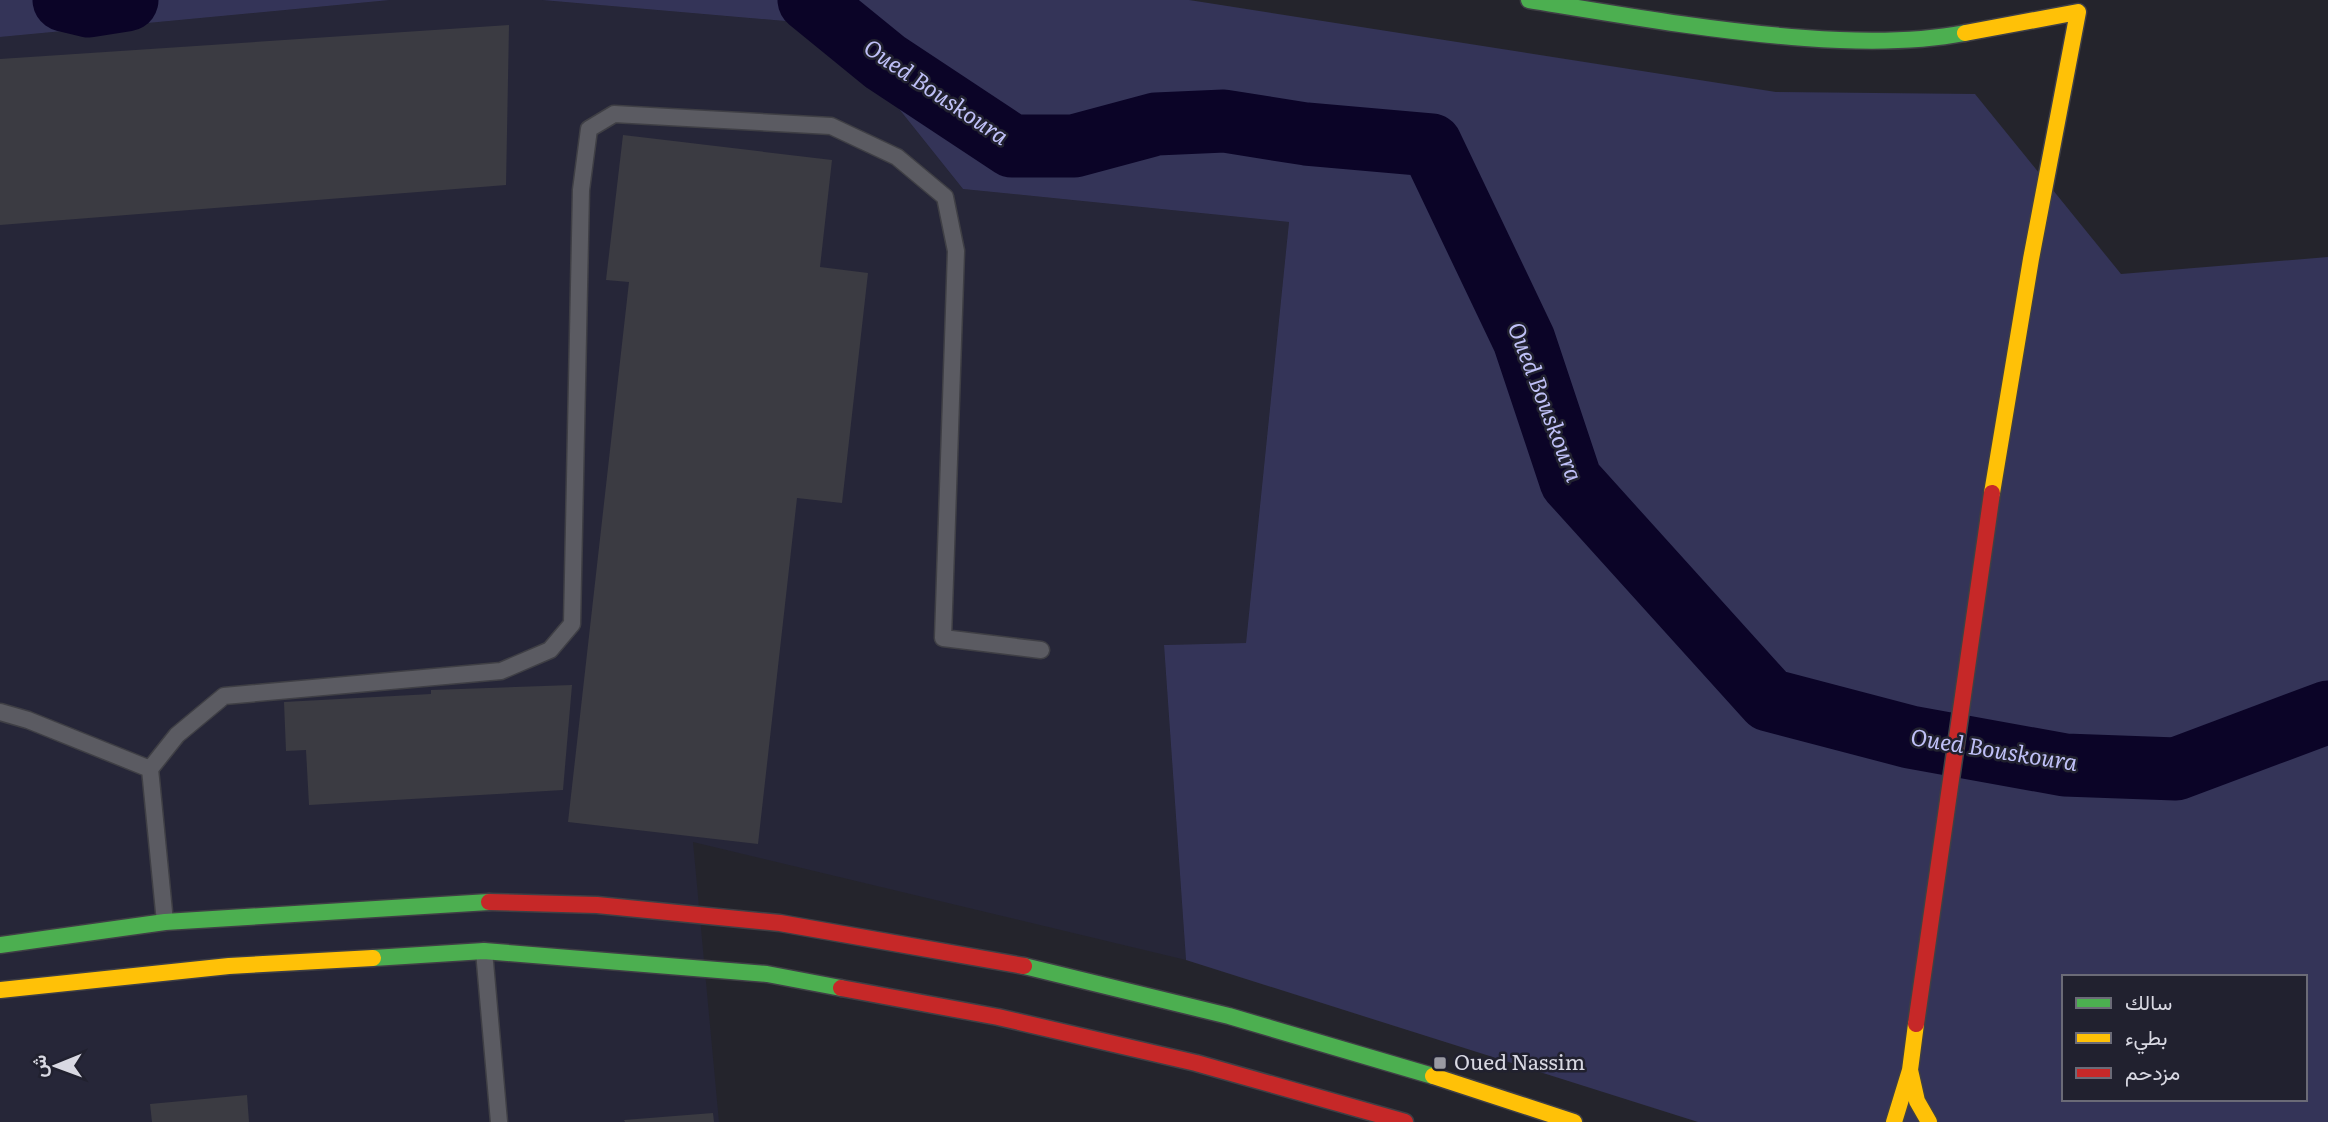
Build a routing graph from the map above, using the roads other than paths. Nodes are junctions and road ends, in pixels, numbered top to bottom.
1 (1529, 0) edge
2 (1041, 650) dead end
3 (0, 712) edge
4 (150, 769) junction
5 (165, 922) junction
6 (0, 945) edge
7 (484, 951) junction
8 (0, 990) edge
9 (1910, 1070) junction
10 (499, 1122) edge
11 (1405, 1122) edge
12 (1574, 1122) edge
13 (1894, 1122) edge
14 (1929, 1122) edge

1 - 9 main road
2 - 4 lane
3 - 4 lane
4 - 5 lane
5 - 6 main road
5 - 12 main road
7 - 8 main road
7 - 10 lane
7 - 11 main road
9 - 13 main road
9 - 14 main road

